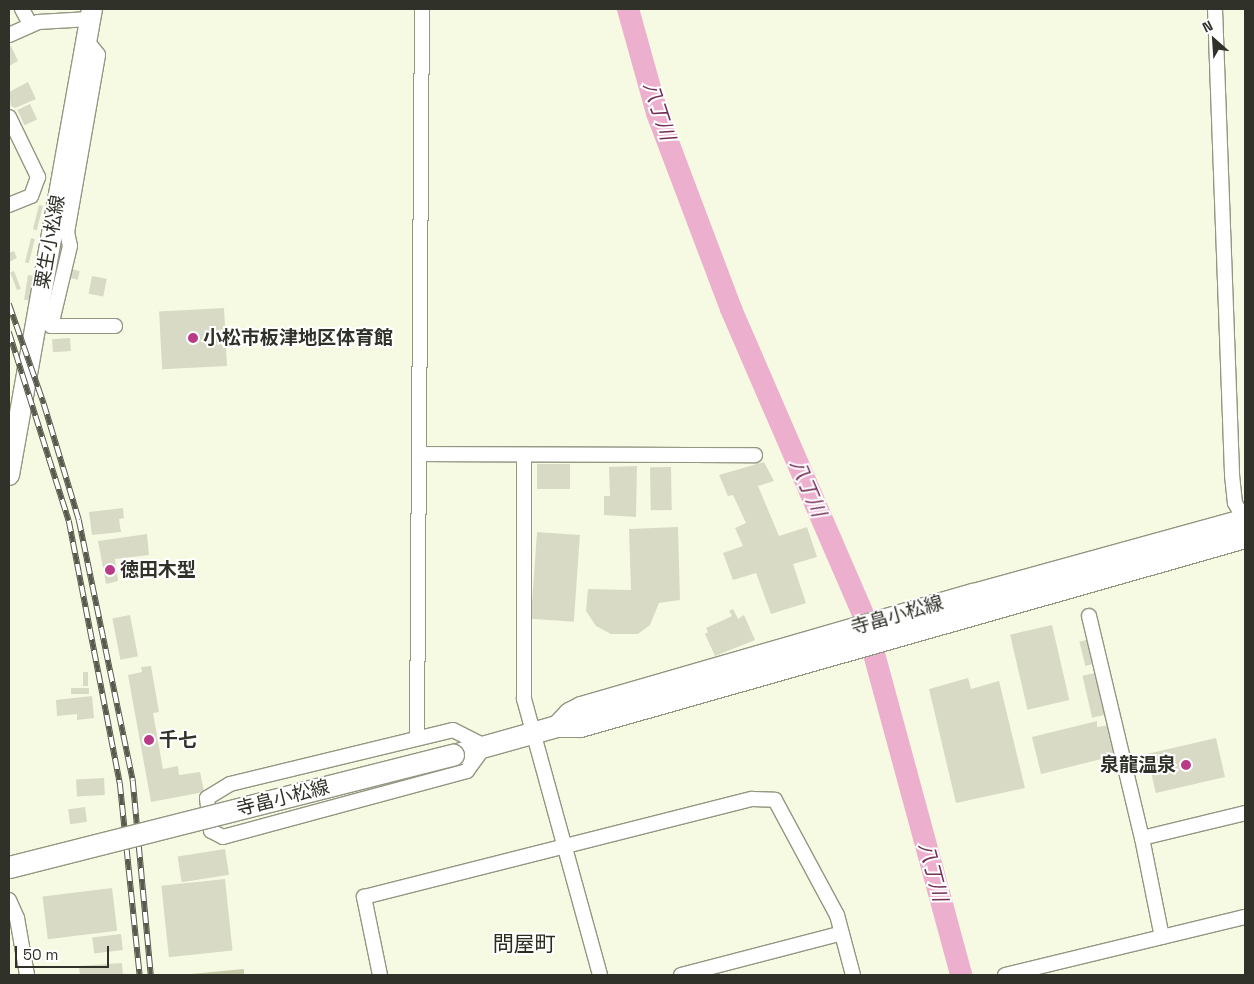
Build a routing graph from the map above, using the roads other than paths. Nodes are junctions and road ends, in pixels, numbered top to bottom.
1 (22, 9) edge
2 (422, 9) edge
3 (1215, 9) edge
4 (91, 14) edge
5 (30, 24) junction
6 (9, 35) edge
7 (86, 40) junction
8 (9, 117) edge
9 (9, 206) edge
10 (115, 326) dead end
11 (420, 454) junction
12 (524, 455) junction
13 (755, 455) dead end
14 (9, 475) edge
15 (1245, 520) edge
16 (1245, 537) edge
17 (976, 603) junction
18 (1089, 616) dead end
19 (534, 733) junction
20 (417, 737) junction
21 (485, 746) junction
22 (1245, 813) edge
23 (1142, 838) junction
24 (565, 846) junction
25 (9, 866) edge
26 (9, 900) edge
27 (1245, 917) edge
28 (842, 934) junction
29 (1162, 937) junction
30 (27, 975) edge
31 (380, 975) edge
32 (600, 975) edge
33 (681, 975) edge
34 (853, 975) edge
35 (1005, 975) edge

1 - 5 street
2 - 11 street
3 - 15 street
4 - 5 street
4 - 7 main road, 粟生小松線
5 - 6 street
7 - 10 street
7 - 14 main road, 粟生小松線
8 - 9 street
11 - 12 street
11 - 20 street
12 - 13 street
12 - 19 street
15 - 17 main road, 寺畠小松線
16 - 17 main road, 寺畠小松線
17 - 19 main road, 寺畠小松線
18 - 23 street
19 - 21 main road, 寺畠小松線
19 - 24 street
20 - 21 street
20 - 21 street
21 - 25 main road, 寺畠小松線, bridge
22 - 23 street
23 - 29 street
24 - 28 street
24 - 31 street
24 - 32 street
26 - 30 street
27 - 29 street
28 - 33 street
28 - 34 street
29 - 35 street

